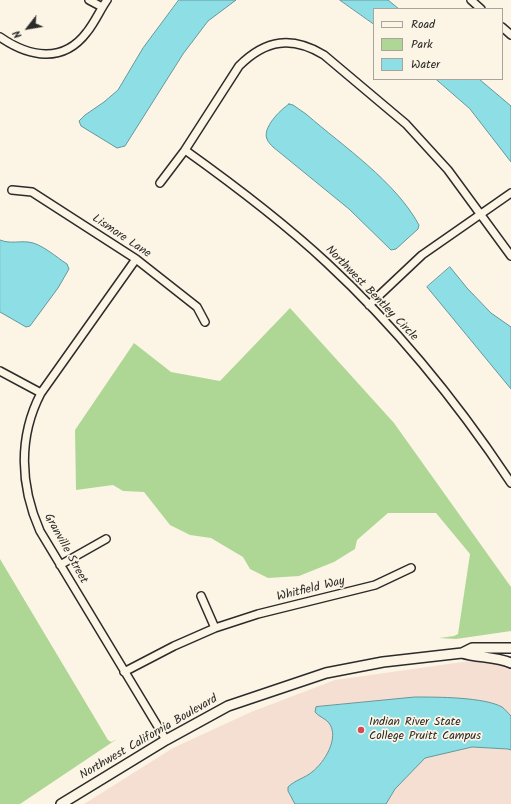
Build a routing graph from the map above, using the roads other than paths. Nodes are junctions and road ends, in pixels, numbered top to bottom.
1 (89, 0) edge
2 (107, 0) edge
3 (471, 0) edge
4 (102, 7) junction
5 (480, 8) edge
6 (503, 28) edge
7 (511, 35) edge
8 (0, 37) edge
9 (185, 150) junction
10 (160, 183) dead end
11 (12, 190) dead end
12 (511, 193) edge
13 (481, 214) junction
14 (511, 256) edge
15 (136, 259) junction
16 (369, 305) junction
17 (205, 322) dead end
18 (0, 371) edge
19 (41, 393) junction
20 (511, 483) edge
21 (106, 539) dead end
22 (60, 565) junction
23 (411, 568) dead end
24 (201, 596) dead end
25 (215, 628) junction
26 (511, 648) edge
27 (462, 654) junction
28 (511, 663) edge
29 (124, 672) junction
30 (166, 740) junction
31 (61, 804) edge

1 - 4 street
2 - 4 street
3 - 5 street
4 - 8 street
6 - 7 street
9 - 10 street
9 - 13 street
9 - 16 street, Northwest Bentley Circle
11 - 15 street, Lismore Lane
12 - 13 street
13 - 14 street
13 - 16 street
15 - 17 street, Lismore Lane
15 - 19 street, Granville Street
16 - 20 street, Northwest Bentley Circle
18 - 19 street
19 - 22 street, Granville Street
21 - 22 street
22 - 29 street, Granville Street
23 - 25 street, Whitfield Way
24 - 25 street
25 - 29 street, Whitfield Way
26 - 27 street, Northwest California Boulevard
27 - 28 street, Northwest California Boulevard
27 - 30 street, Northwest California Boulevard
29 - 30 street, Granville Street
30 - 31 street, Northwest California Boulevard

